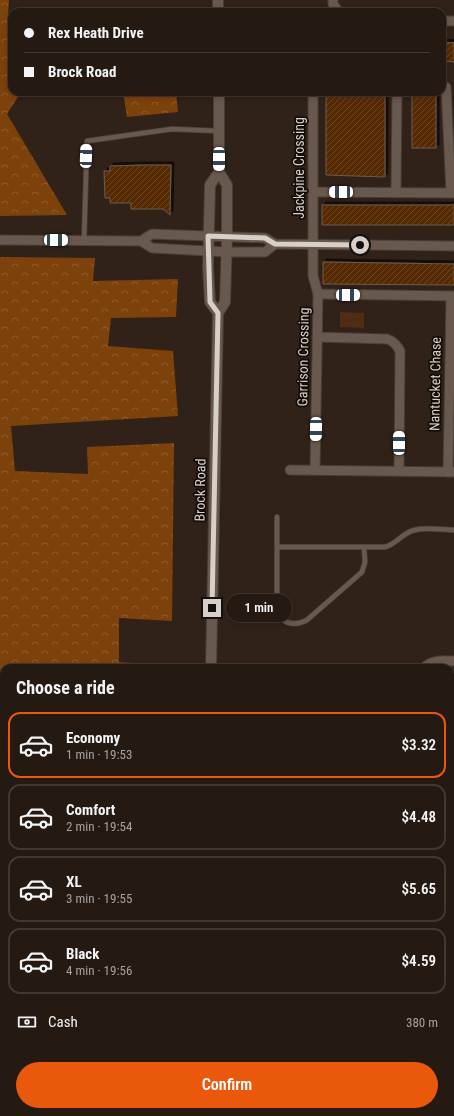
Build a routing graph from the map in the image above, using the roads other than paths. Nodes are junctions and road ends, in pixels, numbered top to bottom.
1 (447, 86) edge
2 (219, 96) edge
3 (313, 96) edge
4 (396, 96) edge
5 (219, 132) junction
6 (219, 172) junction
7 (313, 192) junction
8 (396, 192) junction
9 (453, 193) edge
10 (208, 236) junction
11 (227, 237) junction
12 (0, 240) edge
13 (84, 240) junction
14 (141, 241) junction
15 (275, 244) junction
16 (312, 244) junction
17 (454, 246) edge
18 (208, 251) junction
19 (226, 252) junction
20 (318, 294) junction
21 (452, 296) edge
22 (218, 313) junction
23 (317, 337) junction
24 (290, 470) dead end
25 (315, 470) junction
26 (399, 471) junction
27 (451, 472) edge
28 (277, 517) dead end
29 (454, 530) edge
30 (277, 547) junction
31 (364, 547) junction
32 (454, 661) edge
33 (211, 664) edge
34 (428, 664) edge

1 - 9 street
2 - 5 main road, Brock Road
3 - 7 street, Jackpine Crossing
4 - 8 street
5 - 6 main road, Brock Road
5 - 13 lane
6 - 10 main road, Brock Road
6 - 11 main road, Brock Road
7 - 8 street
7 - 16 street, Jackpine Crossing
8 - 9 street
10 - 11 street
10 - 14 street
10 - 18 main road, Brock Road
11 - 15 street
11 - 19 main road, Brock Road
12 - 13 street
13 - 14 street
14 - 18 street
15 - 16 street
15 - 19 street
16 - 17 street
16 - 20 street, Garrison Crossing
18 - 19 street
18 - 22 main road, Brock Road
19 - 22 main road, Brock Road
20 - 21 street
20 - 23 street, Garrison Crossing
21 - 27 street, Nantucket Chase
22 - 33 main road, Brock Road
23 - 25 street, Garrison Crossing
23 - 26 street
24 - 25 street
25 - 26 street
26 - 27 street
28 - 30 lane
29 - 31 lane
30 - 31 lane
30 - 31 lane
32 - 34 street

